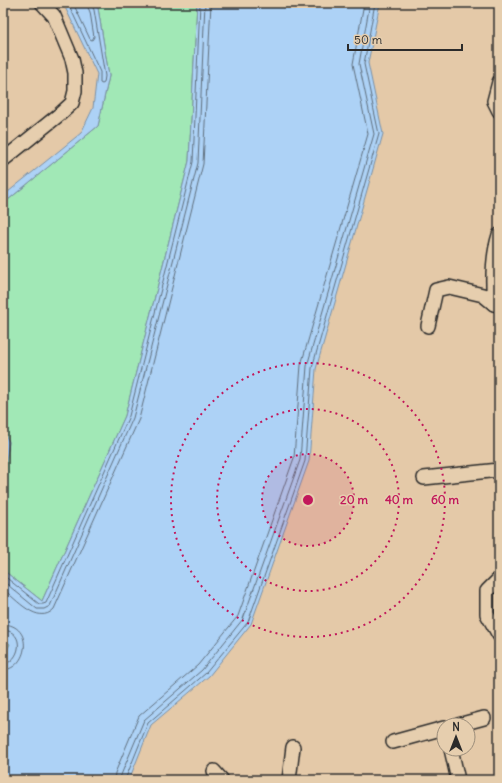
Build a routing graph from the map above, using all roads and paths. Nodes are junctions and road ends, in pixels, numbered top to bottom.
1 (42, 3) edge
2 (499, 82) edge
3 (499, 111) edge
4 (3, 160) edge
5 (499, 235) edge
6 (497, 305) edge
7 (428, 326) dead end
8 (499, 470) edge
9 (424, 478) dead end
10 (499, 579) edge
11 (499, 634) edge
12 (484, 718) dead end
13 (476, 720) edge
14 (436, 730) edge
15 (393, 742) dead end
16 (293, 747) dead end
17 (453, 757) edge
18 (289, 780) edge
19 (458, 780) edge

1 - 4 street
2 - 3 street
5 - 6 street
6 - 7 street
8 - 9 street
10 - 11 street
12 - 13 street
14 - 15 street
16 - 18 street
17 - 19 street

